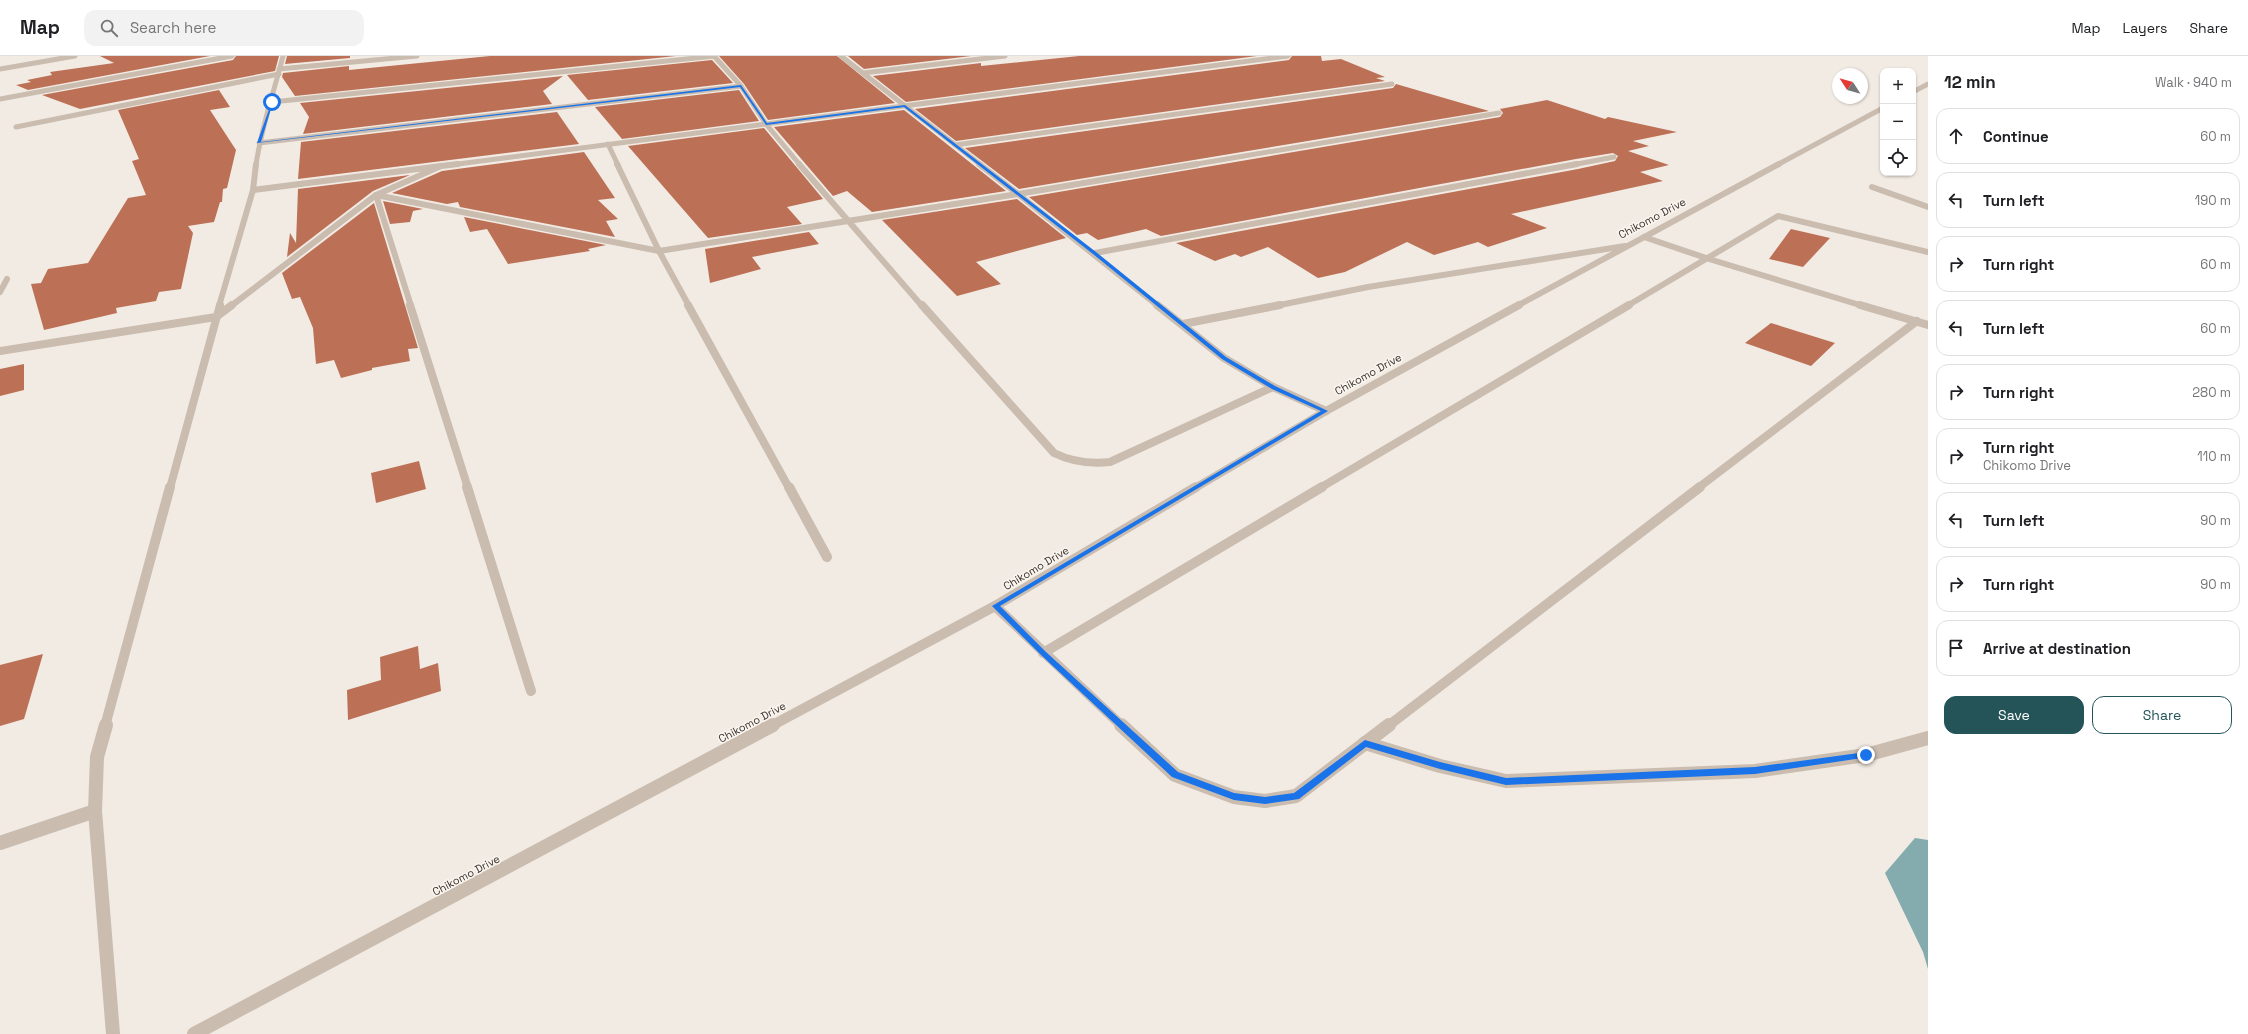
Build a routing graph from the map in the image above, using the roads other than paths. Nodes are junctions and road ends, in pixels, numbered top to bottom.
1 (75, 56) edge
2 (232, 56) edge
3 (283, 56) edge
4 (417, 56) edge
5 (714, 56) edge
6 (841, 56) edge
7 (1005, 56) edge
8 (1288, 56) edge
9 (0, 69) edge
10 (279, 72) junction
11 (863, 73) junction
12 (1392, 84) dead end
13 (1928, 84) edge
14 (741, 86) junction
15 (1916, 90) edge
16 (0, 99) edge
17 (272, 102) junction
18 (904, 106) junction
19 (1880, 110) edge
20 (1499, 113) dead end
21 (766, 124) junction
22 (16, 127) dead end
23 (259, 143) junction
24 (608, 144) junction
25 (955, 145) junction
26 (1614, 157) dead end
27 (441, 166) junction
28 (1872, 187) dead end
29 (253, 190) junction
30 (1018, 194) junction
31 (376, 195) junction
32 (1928, 207) edge
33 (847, 221) junction
34 (1644, 237) junction
35 (1626, 246) junction
36 (659, 251) junction
37 (1928, 252) edge
38 (1094, 253) junction
39 (1708, 259) junction
40 (7, 279) dead end
41 (0, 292) edge
42 (216, 317) junction
43 (1923, 323) edge
44 (1183, 324) junction
45 (0, 351) edge
46 (1273, 387) junction
47 (1326, 411) junction
48 (827, 557) dead end
49 (995, 606) junction
50 (1043, 654) junction
51 (531, 691) dead end
52 (1928, 738) edge
53 (1365, 744) junction
54 (95, 810) junction
55 (0, 843) edge
56 (113, 1034) edge
57 (194, 1034) edge

1 - 9 street
2 - 16 street
3 - 10 street
4 - 10 street
5 - 14 street
5 - 17 street
6 - 11 street
7 - 11 street
8 - 18 street
10 - 17 street
10 - 22 street
11 - 18 street
12 - 25 street
13 - 15 street
14 - 21 street
14 - 23 street
17 - 23 street
18 - 21 street
18 - 25 street
19 - 34 street, Chikomo Drive
20 - 30 street
21 - 24 street
21 - 33 street
23 - 29 street
24 - 27 street
24 - 36 street
25 - 30 street
26 - 38 street
27 - 29 street
27 - 31 street
28 - 32 street
29 - 42 street
30 - 33 street
30 - 38 street
31 - 36 street
31 - 42 street
31 - 51 street
33 - 36 street
33 - 46 street
34 - 35 street, Chikomo Drive
34 - 39 street
35 - 44 street
35 - 47 street, Chikomo Drive
36 - 48 street
37 - 39 street
38 - 44 street
39 - 43 street
39 - 50 street
40 - 41 street
42 - 45 street
42 - 54 street
43 - 53 street
44 - 46 street
46 - 47 street
47 - 49 street, Chikomo Drive
49 - 50 street
49 - 57 street, Chikomo Drive
50 - 53 street
52 - 53 street
54 - 55 street
54 - 56 street

